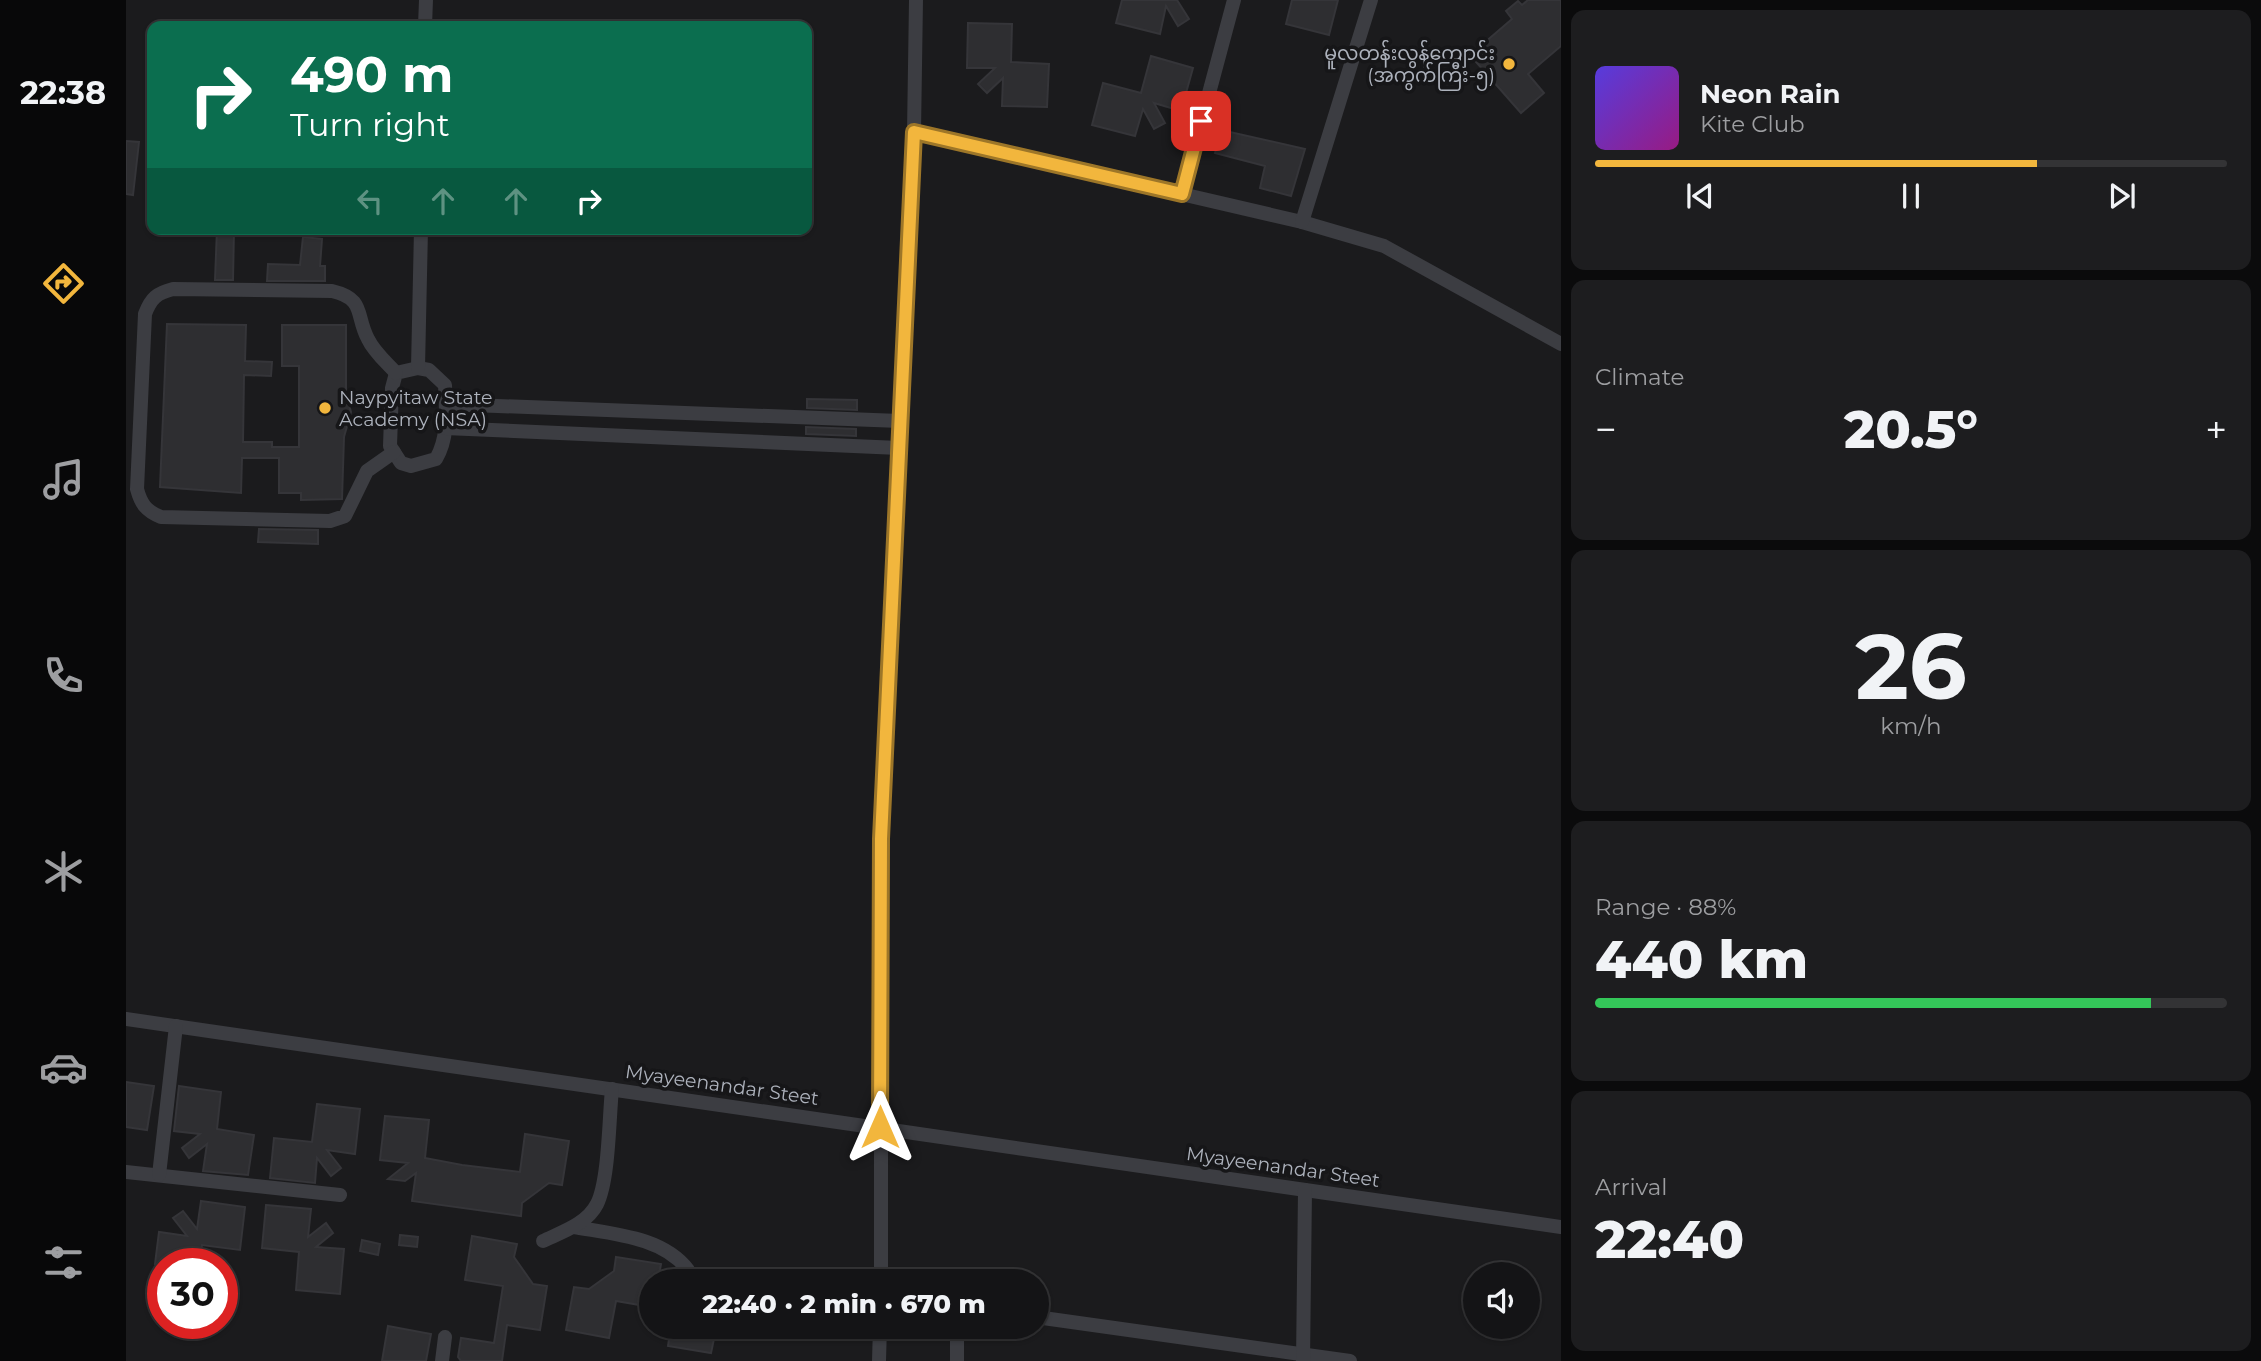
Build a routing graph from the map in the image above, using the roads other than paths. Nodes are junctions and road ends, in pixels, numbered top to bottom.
1 (426, 0) edge
2 (916, 0) edge
3 (1234, 0) edge
4 (1371, 0) edge
5 (425, 21) edge
6 (914, 132) junction
7 (1182, 194) junction
8 (1302, 222) junction
9 (421, 235) edge
10 (1561, 344) edge
11 (418, 368) junction
12 (396, 373) junction
13 (446, 404) junction
14 (901, 421) junction
15 (445, 428) junction
16 (899, 448) junction
17 (394, 452) junction
18 (126, 1019) edge
19 (176, 1026) junction
20 (612, 1089) junction
21 (880, 1127) junction
22 (126, 1172) edge
23 (159, 1175) junction
24 (1305, 1190) junction
25 (340, 1195) dead end
26 (574, 1227) junction
27 (1561, 1227) edge
28 (543, 1241) dead end
29 (687, 1269) edge
30 (881, 1269) edge
31 (1049, 1319) edge
32 (445, 1336) dead end
33 (880, 1339) edge
34 (957, 1339) edge
35 (1303, 1358) edge
36 (442, 1361) edge
37 (879, 1361) edge
38 (957, 1361) edge
39 (1350, 1361) edge

1 - 5 street
2 - 6 street
3 - 7 street
4 - 8 street
6 - 7 street
6 - 14 street
7 - 8 street
8 - 10 street
9 - 11 street
11 - 12 street
11 - 13 street
12 - 17 street
12 - 17 street
13 - 14 street
13 - 15 street
14 - 16 street
15 - 16 street
15 - 17 street
16 - 21 street
18 - 19 street, Myayeenandar Steet
19 - 20 street, Myayeenandar Steet
19 - 23 street
20 - 21 street, Myayeenandar Steet
20 - 26 street
21 - 24 street, Myayeenandar Steet
21 - 30 street
22 - 23 street
23 - 25 street
24 - 27 street, Myayeenandar Steet
24 - 35 street
26 - 28 street
26 - 29 street
31 - 35 street
32 - 36 street
33 - 37 street
34 - 38 street
35 - 39 street

